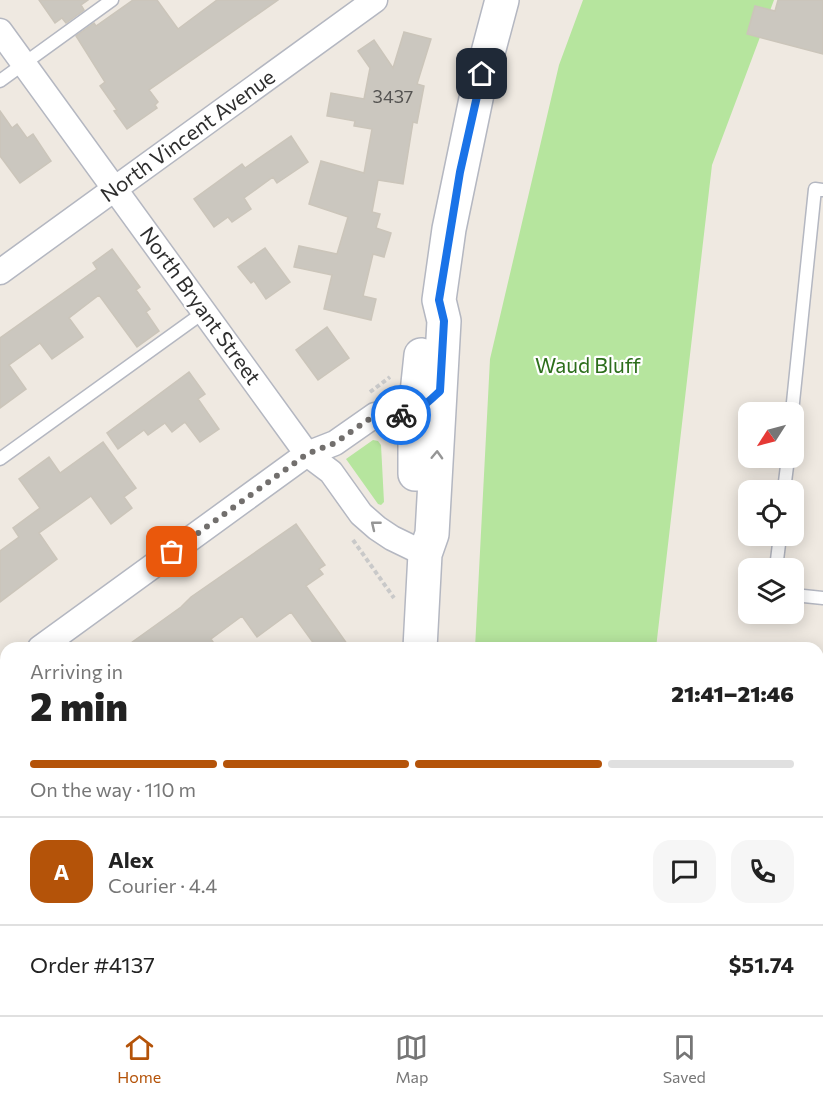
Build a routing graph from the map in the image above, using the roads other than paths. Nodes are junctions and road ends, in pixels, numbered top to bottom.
1 (112, 0) edge
2 (375, 0) edge
3 (502, 0) edge
4 (0, 31) edge
5 (24, 64) junction
6 (0, 81) edge
7 (115, 189) junction
8 (823, 190) edge
9 (0, 272) edge
10 (439, 300) junction
11 (204, 312) junction
12 (440, 391) junction
13 (793, 402) edge
14 (415, 412) junction
15 (307, 454) junction
16 (0, 459) edge
17 (425, 554) junction
18 (804, 596) edge
19 (823, 598) edge
20 (420, 641) edge
21 (48, 642) edge

1 - 5 lane
2 - 7 street, North Vincent Avenue
3 - 10 main road
4 - 5 street, North Bryant Street
5 - 6 lane
5 - 7 street, North Bryant Street
7 - 9 street, North Vincent Avenue
7 - 11 street, North Bryant Street
8 - 13 lane
10 - 12 main road
10 - 14 main road
11 - 15 street, North Bryant Street
11 - 16 lane
12 - 14 street
17 -> 12 main road
14 - 15 street
14 - 17 main road
17 -> 15 street, North Bryant Street
15 - 21 street
17 - 20 main road
18 - 19 lane

